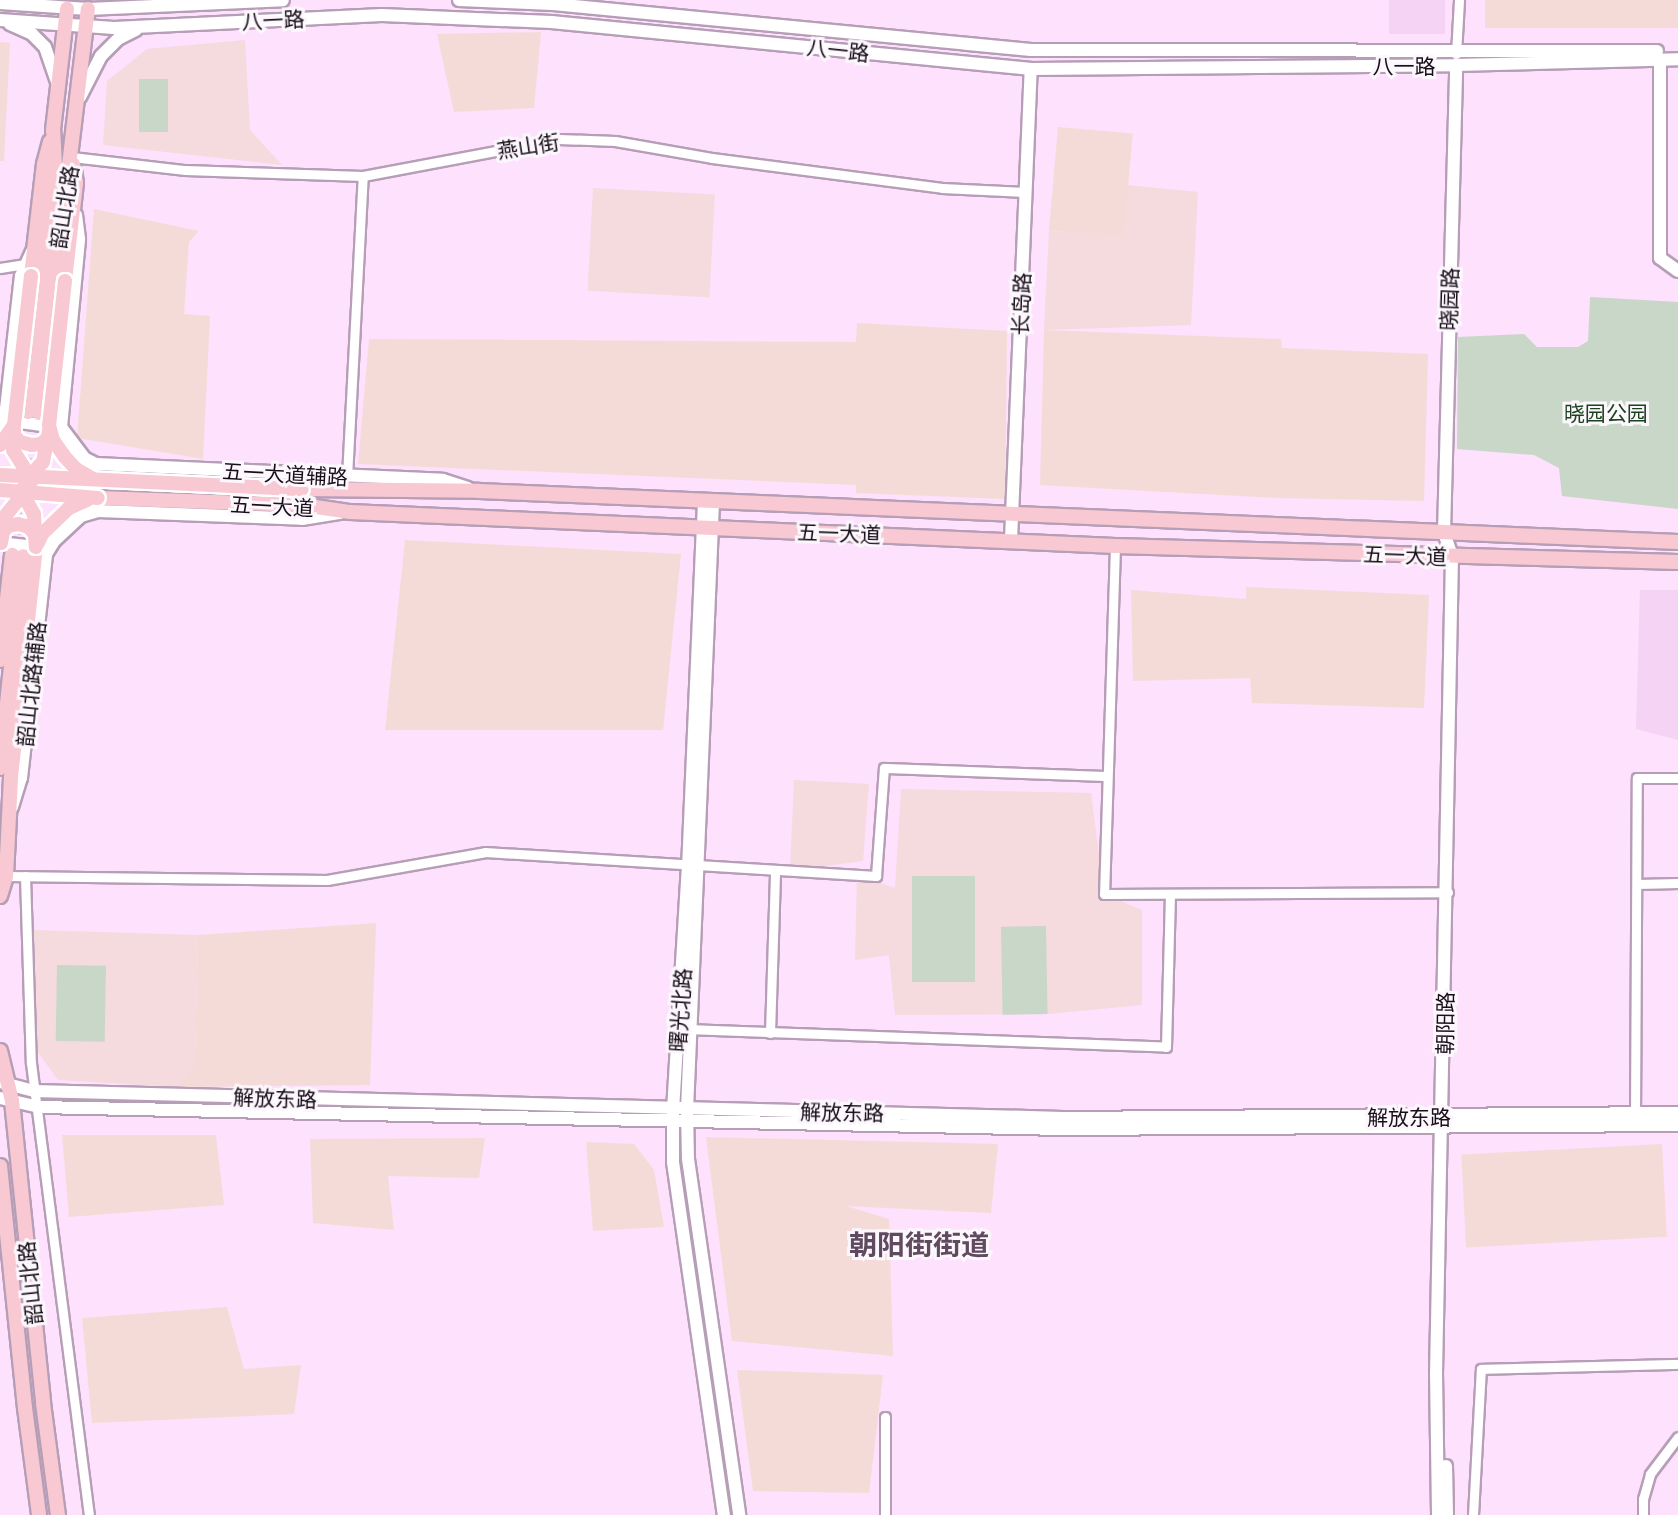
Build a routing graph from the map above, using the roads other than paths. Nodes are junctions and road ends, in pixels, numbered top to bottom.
1 (283, 0) edge
2 (461, 0) edge
3 (1459, 0) edge
4 (11, 2) edge
5 (145, 2) edge
6 (88, 4) edge
7 (68, 5) edge
8 (0, 20) edge
9 (65, 25) junction
10 (150, 26) junction
11 (85, 27) junction
12 (1457, 50) junction
13 (1678, 52) edge
14 (1660, 59) junction
15 (1678, 60) edge
16 (1456, 65) junction
17 (1031, 69) junction
18 (58, 86) junction
19 (76, 107) junction
20 (53, 130) junction
21 (72, 157) junction
22 (363, 176) junction
23 (1026, 192) junction
24 (74, 203) junction
25 (0, 268) edge
26 (28, 270) junction
27 (1678, 271) edge
28 (7, 425) edge
29 (52, 430) junction
30 (0, 445) edge
31 (91, 462) junction
32 (0, 476) edge
33 (101, 481) junction
34 (303, 482) junction
35 (348, 483) junction
36 (26, 485) junction
37 (0, 490) edge
38 (98, 498) junction
39 (708, 502) junction
40 (89, 512) junction
41 (350, 512) junction
42 (1012, 516) junction
43 (707, 527) junction
44 (1444, 533) junction
45 (1459, 533) junction
46 (1, 539) edge
47 (1011, 540) junction
48 (1678, 542) edge
49 (40, 545) junction
50 (1115, 545) junction
51 (11, 554) edge
52 (1456, 556) junction
53 (1678, 562) edge
54 (0, 660) edge
55 (5, 772) edge
56 (1107, 776) junction
57 (1678, 778) edge
58 (9, 817) junction
59 (694, 866) junction
60 (775, 870) junction
61 (6, 876) junction
62 (25, 876) junction
63 (1678, 883) edge
64 (1637, 884) junction
65 (1448, 892) junction
66 (1170, 894) junction
67 (0, 896) edge
68 (685, 1029) junction
69 (769, 1033) junction
70 (0, 1051) edge
71 (4, 1083) edge
72 (34, 1091) junction
73 (6, 1100) edge
74 (38, 1107) junction
75 (1678, 1113) edge
76 (673, 1114) junction
77 (687, 1114) junction
78 (1635, 1118) junction
79 (1446, 1123) junction
80 (1678, 1125) edge
81 (0, 1166) edge
82 (3, 1211) edge
83 (1678, 1364) edge
84 (885, 1417) dead end
85 (1678, 1437) edge
86 (39, 1515) edge
87 (58, 1515) edge
88 (89, 1515) edge
89 (724, 1515) edge
90 (739, 1515) edge
91 (885, 1515) edge
92 (1438, 1515) edge
93 (1447, 1515) edge
94 (1473, 1515) edge
95 (1643, 1515) edge

1 - 5 street, 八一路
2 - 12 street, 八一路
3 - 12 street
4 - 7 street, 八一路
5 - 6 street, 八一路
6 - 7 street, 八一路
6 - 11 main road, 韶山北路
7 - 9 main road, 韶山北路
8 - 9 street, 八一路
8 - 18 street
9 - 11 street, 八一路
9 - 18 main road, 韶山北路
10 - 11 street, 八一路
10 - 17 street, 八一路
10 - 19 street
11 - 19 main road, 韶山北路
12 - 13 street, 八一路
12 - 16 street
14 - 15 street, 八一路
14 - 16 street, 八一路
14 - 27 street
16 - 17 street, 八一路
16 - 44 street, 晓园路
17 - 23 street, 长岛路
18 - 20 main road, 韶山北路
19 - 21 main road, 韶山北路
20 - 21 main road, 韶山北路
20 - 26 main road
21 - 22 street, 燕山街
21 - 24 main road
22 - 23 street, 燕山街
22 - 35 street
23 - 42 street, 长岛路
24 - 29 main road, bridge
24 - 29 street
25 - 26 street
26 - 28 main road, bridge
28 - 29 street
28 - 29 main road, bridge
28 - 30 main road, bridge
28 - 36 main road, bridge
29 - 31 street
29 - 33 main road, bridge
29 - 36 main road, bridge
31 - 34 street, 五一大道辅路
31 - 40 street
32 - 36 main road
33 - 34 main road, 五一大道, bridge
33 - 36 main road, 五一大道, bridge
34 - 35 main road, 五一大道
35 - 39 main road, 五一大道
36 - 37 main road, bridge
36 - 38 main road, 五一大道, bridge
36 - 46 main road, bridge
36 - 49 main road, bridge
38 - 41 main road, 五一大道
38 - 49 main road, bridge
39 - 42 main road, 五一大道
39 - 43 street, 曙光北路
40 - 41 street, 五一大道辅路
40 - 49 street
41 - 43 main road, 五一大道
42 - 44 main road, 五一大道
42 - 47 street, 长岛路
43 - 47 main road, 五一大道
43 - 59 street, 曙光北路
44 - 45 main road, 五一大道
44 - 52 street, 朝阳路
45 - 48 main road, 五一大道
45 - 52 street, 朝阳路
46 - 49 street
46 - 49 main road, bridge
46 - 51 main road, bridge
47 - 50 main road, 五一大道
49 - 55 main road
49 - 58 street, 韶山北路辅路
50 - 52 main road, 五一大道
50 - 56 street
51 - 54 main road
51 - 55 main road
52 - 53 main road, 五一大道
52 - 65 street, 朝阳路
52 - 79 street, 朝阳路
55 - 58 main road
56 - 60 street
56 - 66 street
57 - 64 street
58 - 61 main road
59 - 60 street
59 - 62 street
59 - 68 street, 曙光北路
60 - 69 street
61 - 62 street
61 - 67 main road
62 - 72 street
63 - 64 street
64 - 78 street
65 - 66 street
65 - 79 street, 朝阳路
66 - 69 street
68 - 69 street
68 - 76 street, 曙光北路
68 - 77 street, 曙光北路
70 - 71 main road, 韶山北路
71 - 72 street, 解放东路
71 - 73 main road, 韶山北路
72 - 74 street
72 - 76 street, 解放东路
73 - 74 street, 解放东路
73 - 87 main road, 韶山北路
74 - 76 street, 解放东路
74 - 88 street
75 - 78 street, 解放东路
76 - 77 street, 解放东路
76 - 89 street, 曙光北路
77 - 79 street, 解放东路
77 - 90 street, 曙光北路
78 - 79 street, 解放东路
78 - 80 street, 解放东路
79 - 92 street, 朝阳路
79 - 93 street, 朝阳路
81 - 82 main road, 韶山北路
82 - 86 main road, 韶山北路
83 - 94 street
84 - 91 street
85 - 95 street

